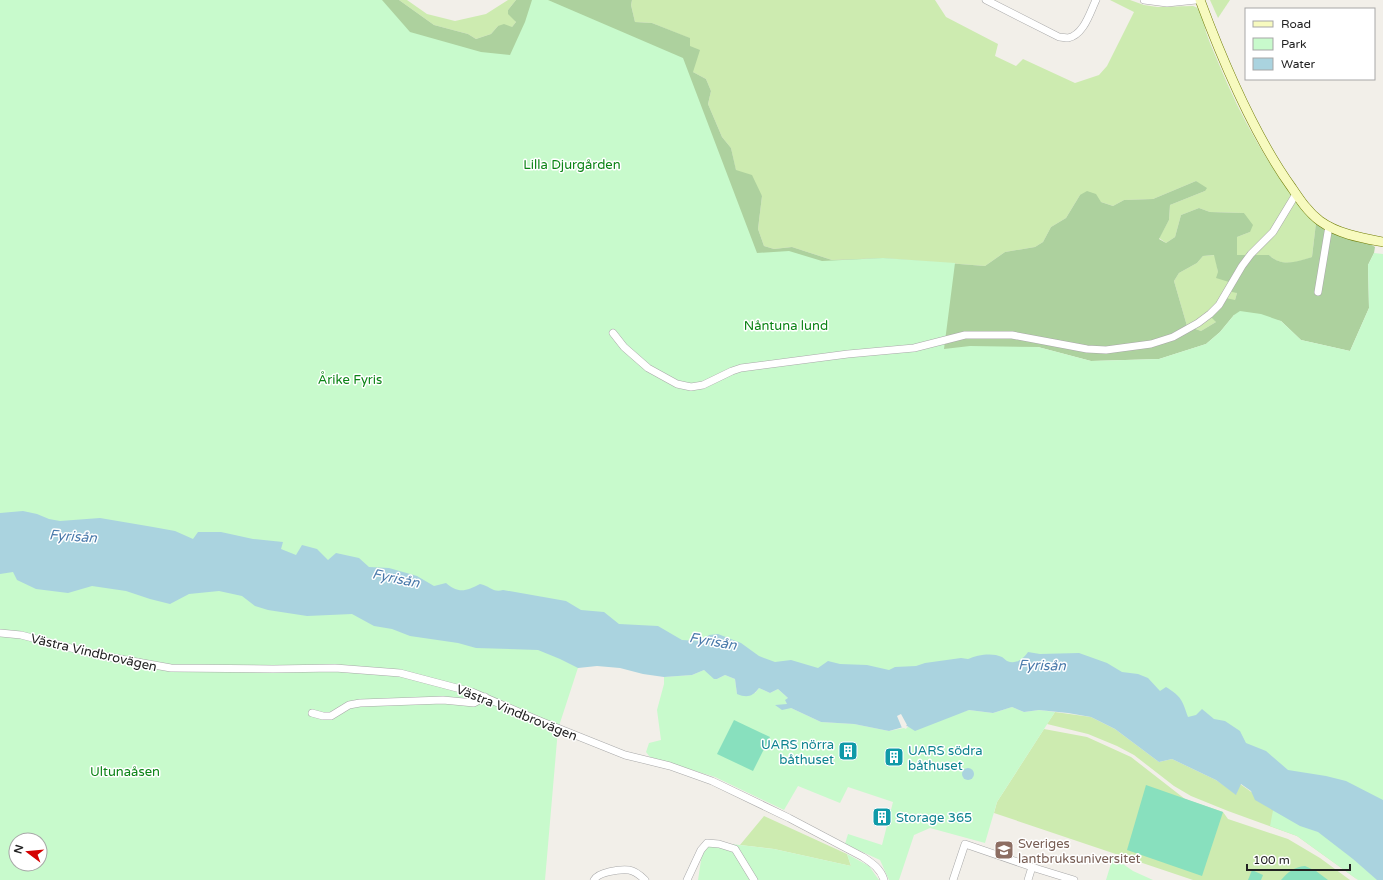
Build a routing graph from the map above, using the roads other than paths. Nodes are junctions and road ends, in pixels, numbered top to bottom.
1 (986, 0) edge
2 (1096, 0) edge
3 (1144, 0) edge
4 (1196, 0) edge
5 (1200, 0) edge
6 (1296, 194) junction
7 (1330, 226) junction
8 (1383, 242) edge
9 (1318, 292) dead end
10 (613, 333) dead end
11 (0, 633) edge
12 (485, 697) junction
13 (312, 713) dead end
14 (1032, 867) junction
15 (594, 880) edge
16 (645, 880) edge
17 (687, 880) edge
18 (754, 880) edge
19 (884, 880) edge
20 (953, 880) edge
21 (1028, 880) edge
22 (1074, 880) edge

1 - 2 street
3 - 4 street
5 - 6 street
6 - 7 street
6 - 10 street
7 - 8 street
7 - 9 street
11 - 12 street, Västra Vindbrovägen
12 - 13 street
12 - 19 street, Västra Vindbrovägen
14 - 20 street
14 - 21 street
14 - 22 street
15 - 16 street
17 - 18 street

